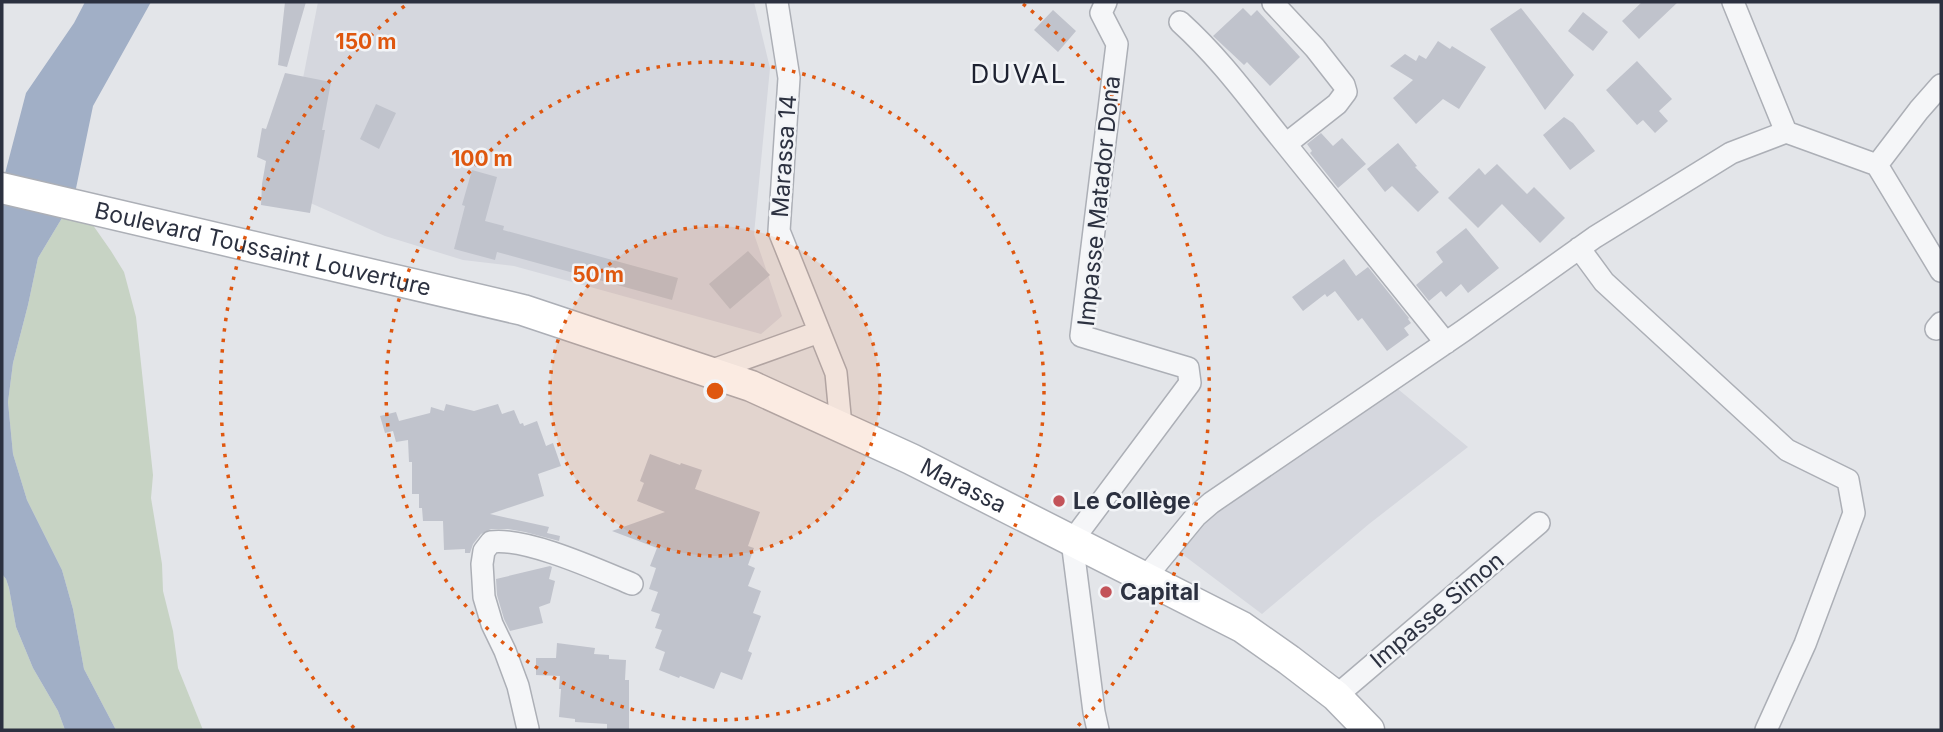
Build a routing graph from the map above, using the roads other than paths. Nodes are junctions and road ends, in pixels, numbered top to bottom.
1 (777, 2) edge
2 (1106, 2) edge
3 (1733, 2) edge
4 (1273, 3) edge
5 (1180, 22) dead end
6 (1941, 85) edge
7 (1786, 132) junction
8 (1286, 144) junction
9 (1877, 165) junction
10 (2, 188) edge
11 (1578, 248) junction
12 (1941, 271) edge
13 (523, 310) joint
14 (819, 332) junction
15 (1446, 343) junction
16 (710, 371) junction
17 (841, 426) junction
18 (1539, 523) dead end
19 (1072, 541) junction
20 (1145, 579) junction
21 (632, 584) dead end
22 (1336, 696) junction
23 (528, 729) edge
24 (1098, 730) edge
25 (1369, 730) edge
26 (1766, 730) edge

1 - 14 street, Marassa 14
2 - 19 street, Impasse Matador Dona
3 - 7 street
4 - 8 street
5 - 8 street
6 - 9 street
7 - 9 street
7 - 11 street
8 - 15 street
9 - 12 street
10 - 13 main road, Boulevard Toussaint Louverture
11 - 15 street
11 - 26 street
13 - 16 main road, Marassa
14 - 16 street
14 - 17 street, Marassa 14
15 - 20 street
16 - 17 main road, Marassa
17 - 19 main road, Marassa
18 - 22 street, Impasse Simon
19 - 20 main road, Marassa
19 - 24 street
20 - 22 main road, Marassa
21 - 23 street
22 - 25 main road, Marassa

